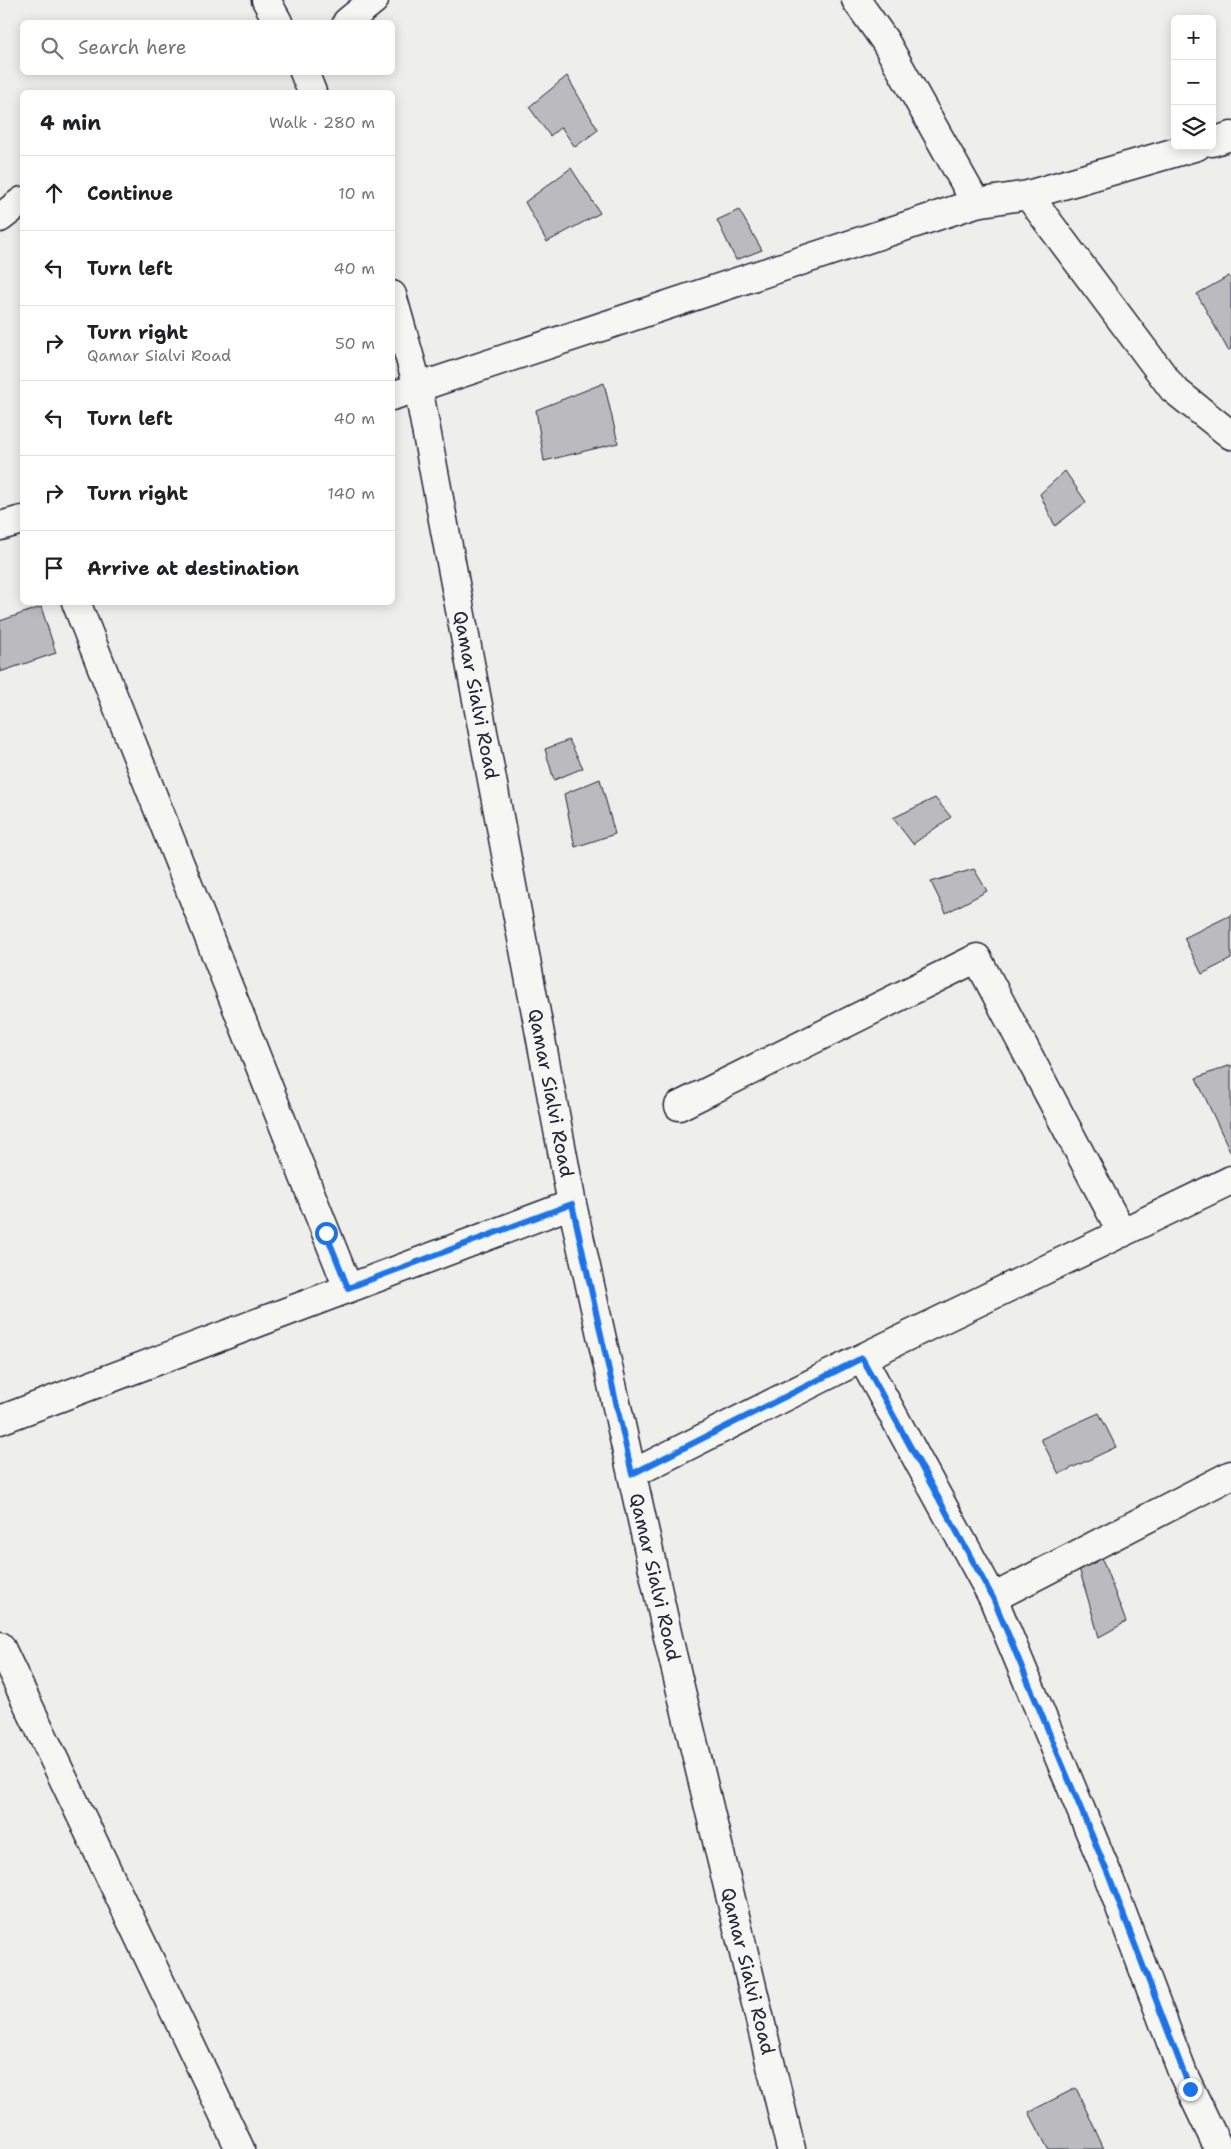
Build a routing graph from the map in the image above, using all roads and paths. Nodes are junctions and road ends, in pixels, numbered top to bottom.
1 (266, 0) edge
2 (374, 0) edge
3 (856, 0) edge
4 (277, 20) edge
5 (349, 20) edge
6 (305, 75) edge
7 (311, 90) edge
8 (1231, 136) edge
9 (1216, 141) edge
10 (1183, 150) edge
11 (1028, 195) junction
12 (20, 203) edge
13 (976, 203) junction
14 (0, 218) edge
15 (395, 306) edge
16 (418, 387) junction
17 (395, 395) edge
18 (1231, 435) edge
19 (20, 521) edge
20 (0, 526) edge
21 (77, 605) edge
22 (679, 1106) dead end
23 (1231, 1180) edge
24 (572, 1204) junction
25 (1122, 1233) junction
26 (348, 1288) junction
27 (862, 1358) junction
28 (0, 1420) edge
29 (632, 1474) junction
30 (1231, 1475) edge
31 (993, 1598) junction
32 (0, 1646) edge
33 (240, 2149) edge
34 (791, 2149) edge
35 (1219, 2149) edge

1 - 4 street
2 - 5 street
3 - 13 street
6 - 7 street
8 - 9 street
10 - 11 street
11 - 13 street
11 - 18 street
12 - 14 street
13 - 16 street
15 - 16 street, Qamar Sialvi Road
16 - 17 street
16 - 24 street, Qamar Sialvi Road
19 - 20 street
21 - 26 street
22 - 25 street
23 - 25 street
24 - 26 street
24 - 29 street, Qamar Sialvi Road
25 - 27 street
26 - 28 street
27 - 29 street
27 - 31 street
29 - 34 street, Qamar Sialvi Road
30 - 31 street
31 - 35 street
32 - 33 street

